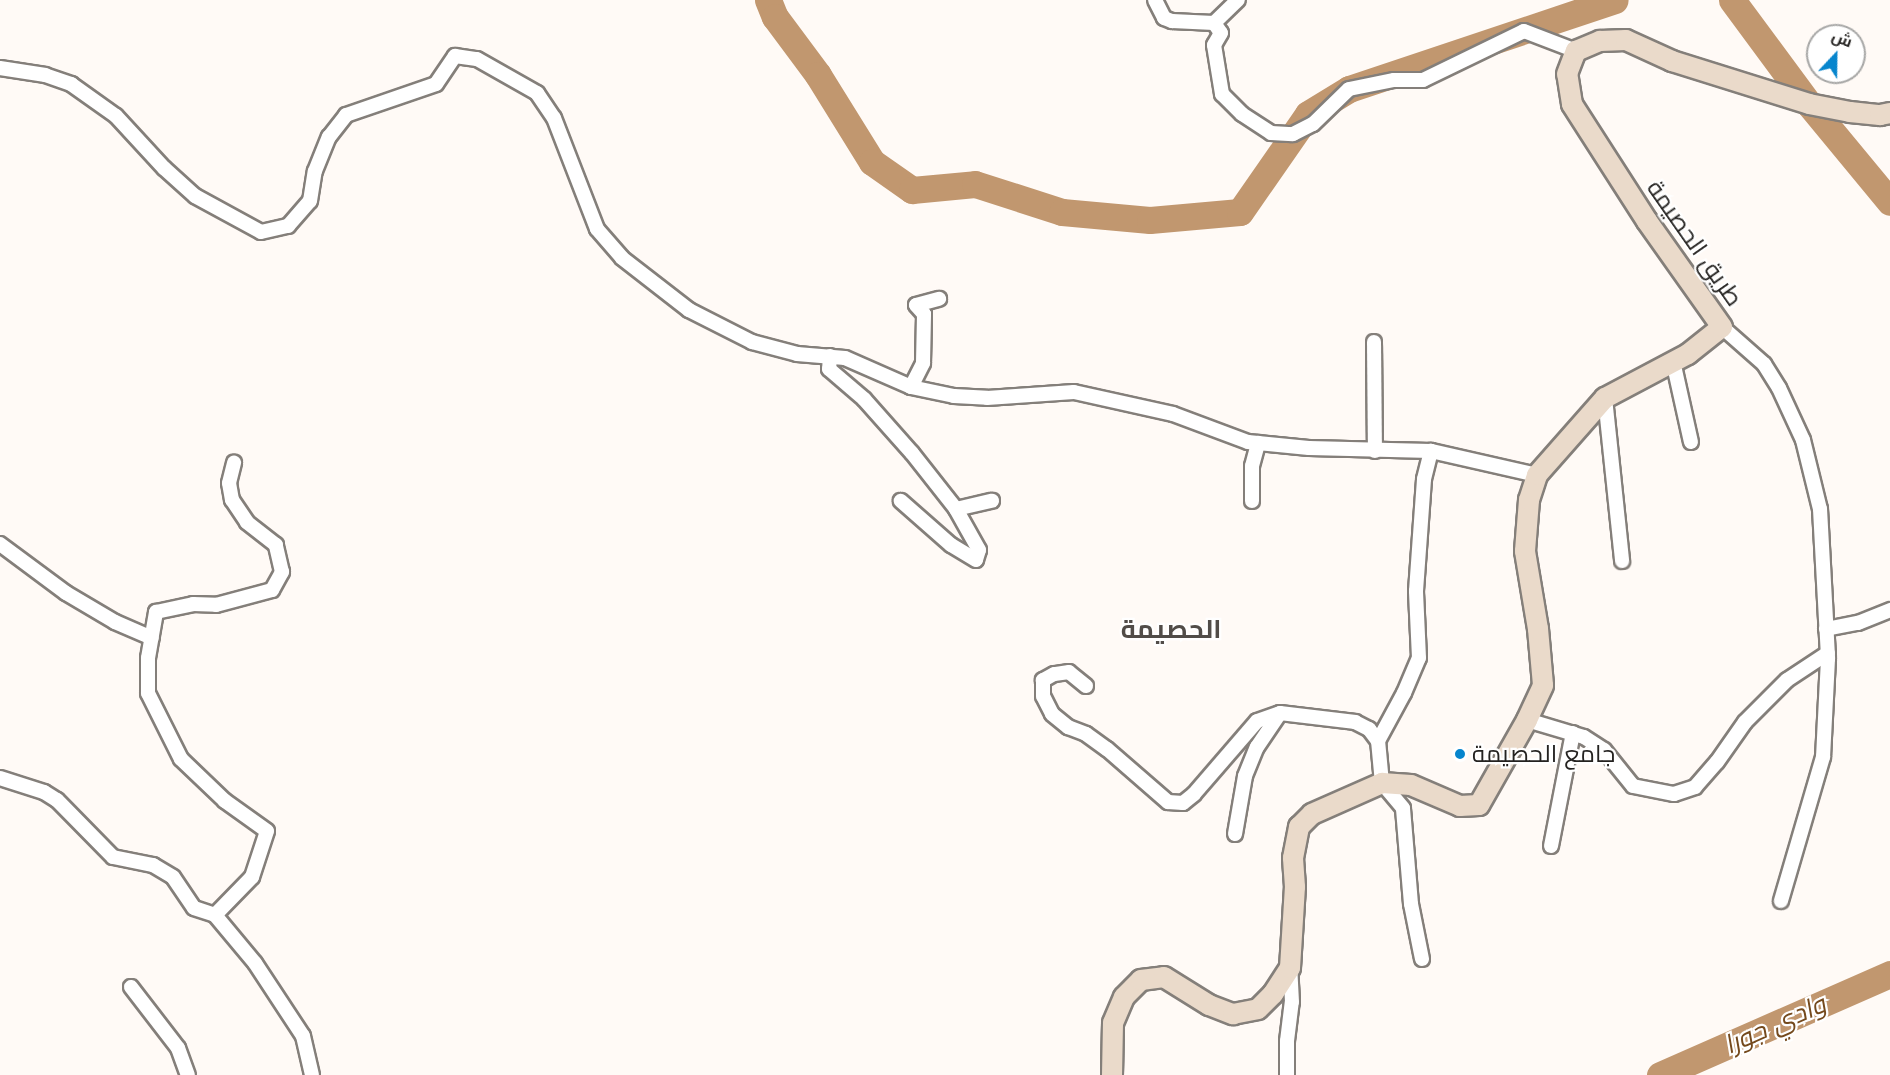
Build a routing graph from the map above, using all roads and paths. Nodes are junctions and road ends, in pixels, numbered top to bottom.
1 (1155, 0) edge
2 (1238, 0) edge
3 (1214, 23) junction
4 (1576, 51) junction
5 (0, 68) edge
6 (1885, 114) edge
7 (939, 299) dead end
8 (1722, 327) junction
9 (1374, 342) dead end
10 (830, 356) junction
11 (1673, 361) junction
12 (911, 387) junction
13 (1605, 398) junction
14 (1691, 442) dead end
15 (1258, 443) junction
16 (1375, 451) junction
17 (1431, 452) junction
18 (234, 463) dead end
19 (1537, 475) junction
20 (902, 501) dead end
21 (992, 501) dead end
22 (1252, 501) dead end
23 (956, 509) junction
24 (0, 544) edge
25 (1622, 561) dead end
26 (1890, 610) edge
27 (1826, 629) junction
28 (152, 638) junction
29 (1828, 653) junction
30 (1086, 686) dead end
31 (1280, 713) junction
32 (1527, 720) junction
33 (1573, 734) junction
34 (1378, 741) junction
35 (0, 778) edge
36 (1382, 783) junction
37 (1235, 834) dead end
38 (1551, 846) dead end
39 (1781, 901) dead end
40 (215, 915) junction
41 (1422, 959) dead end
42 (1290, 968) junction
43 (131, 987) dead end
44 (188, 1075) edge
45 (312, 1075) edge
46 (1112, 1075) edge
47 (1287, 1075) edge

1 - 3 street
2 - 3 street
3 - 4 street
4 - 6 street
4 - 8 street, طريق الحصيمة
5 - 10 street
7 - 12 street
8 - 11 street, طريق الحصيمة
8 - 27 street
9 - 16 street
10 - 12 street
10 - 23 street
11 - 13 street, طريق الحصيمة
11 - 14 street
12 - 15 street
13 - 19 street, طريق الحصيمة
13 - 25 street
15 - 16 street
15 - 22 street
16 - 17 street
17 - 19 street
17 - 34 street
18 - 28 street
19 - 32 street, طريق الحصيمة
20 - 23 street
21 - 23 street
24 - 28 street
26 - 27 street
27 - 29 street
28 - 40 street
29 - 33 street
29 - 39 street
30 - 31 street
31 - 34 street
31 - 37 street
32 - 33 street
32 - 36 street, طريق الحصيمة
33 - 38 street
34 - 36 street
35 - 40 street
36 - 41 street
36 - 42 street, طريق الحصيمة
40 - 45 street
42 - 46 street, طريق الحصيمة
42 - 47 street
43 - 44 street

